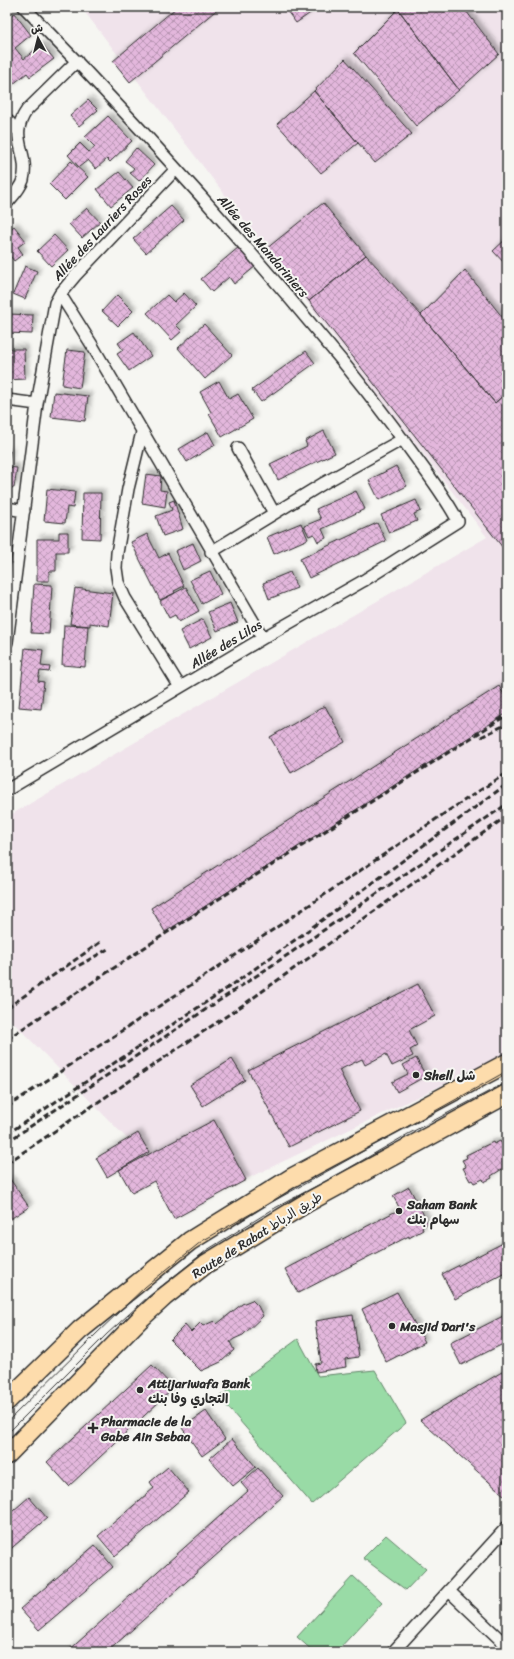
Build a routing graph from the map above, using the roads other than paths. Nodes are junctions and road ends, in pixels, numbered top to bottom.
1 (24, 7) edge
2 (77, 61) junction
3 (7, 120) edge
4 (18, 131) junction
5 (176, 169) junction
6 (7, 203) edge
7 (60, 294) junction
8 (7, 400) edge
9 (37, 404) junction
10 (142, 432) junction
11 (403, 439) junction
12 (238, 448) dead end
13 (7, 508) edge
14 (24, 511) junction
15 (274, 513) junction
16 (458, 521) joint
17 (211, 552) junction
18 (9, 606) edge
19 (263, 638) junction
20 (7, 642) edge
21 (180, 687) junction
22 (7, 790) edge
23 (507, 1063) edge
24 (507, 1094) edge
25 (7, 1401) edge
26 (7, 1455) edge
27 (507, 1527) edge
28 (449, 1591) junction
29 (507, 1646) edge
30 (393, 1652) edge

1 - 2 street, Allée des Mandariniers
2 - 4 street
2 - 5 street, Allée des Mandariniers
3 - 4 street
4 - 6 street
5 - 7 street, Allée des Lauriers Roses
5 - 11 street, Allée des Mandariniers
7 - 9 street, Allée des Lauriers Roses
7 - 10 street
8 - 9 street
9 - 14 street, Allée des Lauriers Roses
10 - 17 street
10 - 21 street
11 - 15 street
11 - 16 street, Allée des Mandariniers
12 - 15 street
13 - 14 street
14 - 18 street, Allée des Lauriers Roses
15 - 17 street
16 - 19 street, Allée des Lilas
17 - 19 street
18 - 20 street, Allée des Lauriers Roses
19 - 21 street, Allée des Lilas
21 - 22 street, Allée des Lilas
23 - 25 main road
24 - 26 main road, Route de Rabat طريق الرباط
27 - 28 street
28 - 29 street
28 - 30 street

